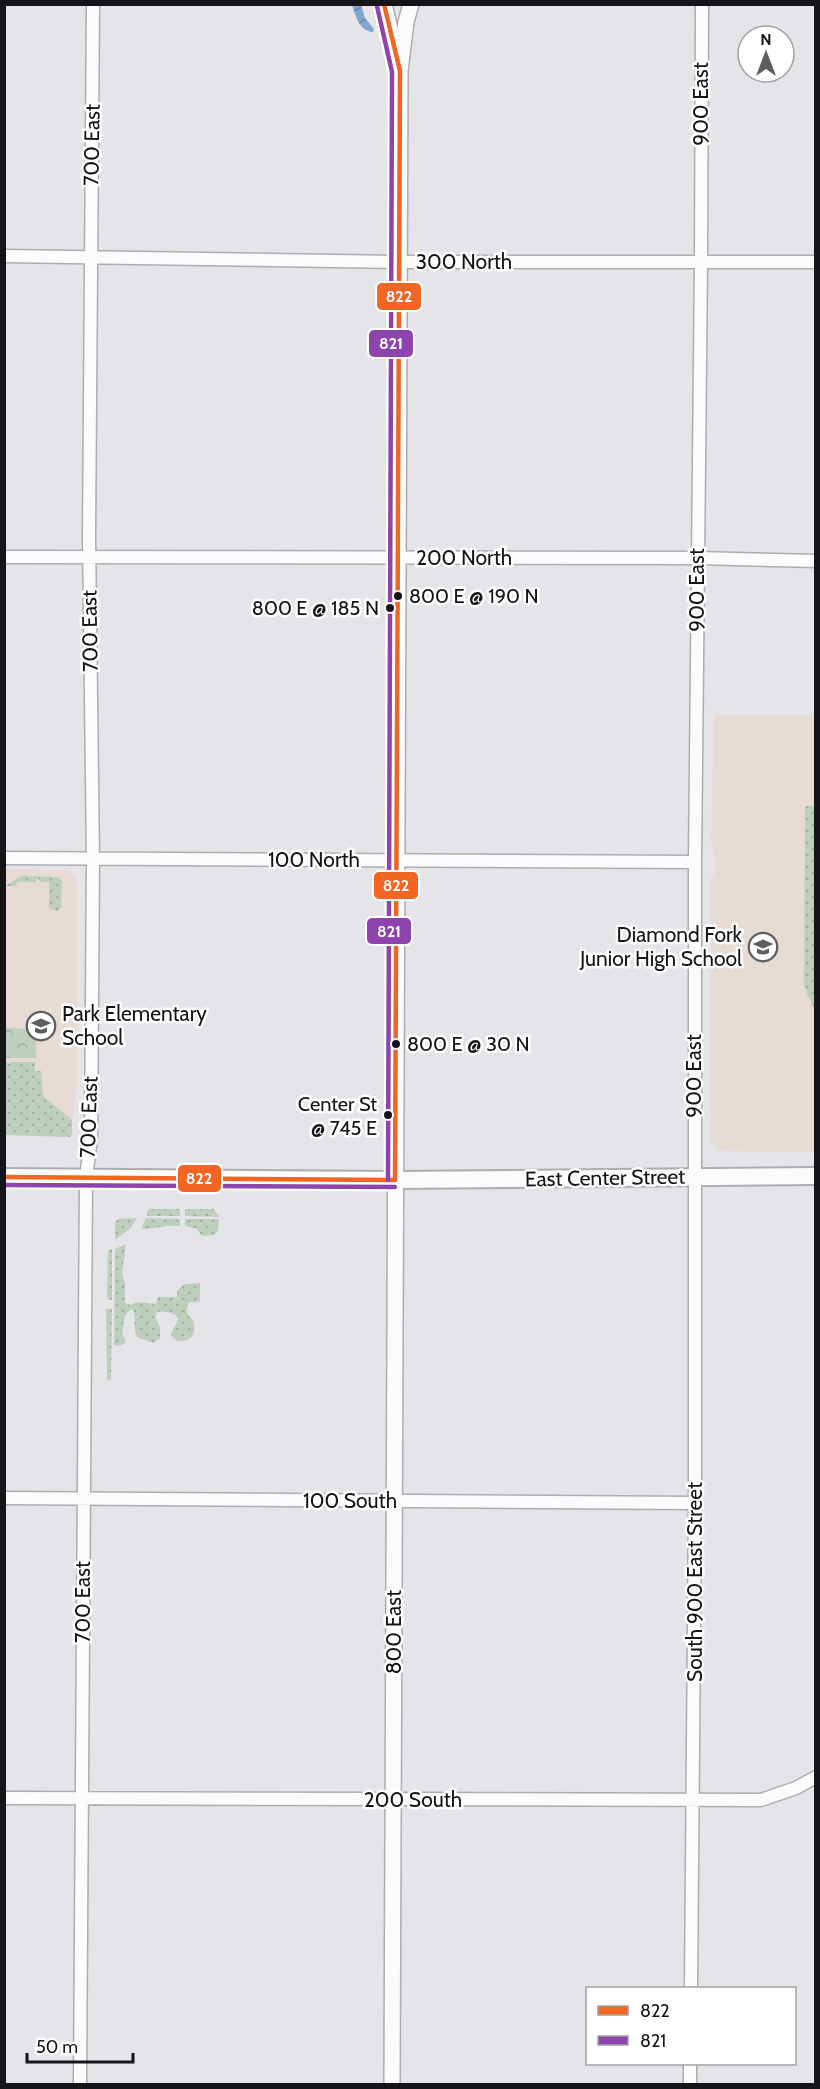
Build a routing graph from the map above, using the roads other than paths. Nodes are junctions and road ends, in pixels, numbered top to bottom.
1 (93, 4) edge
2 (384, 4) edge
3 (411, 4) edge
4 (702, 4) edge
5 (400, 71) junction
6 (4, 256) edge
7 (91, 257) junction
8 (400, 262) junction
9 (701, 262) junction
10 (816, 262) edge
11 (4, 557) edge
12 (89, 557) junction
13 (398, 558) junction
14 (697, 558) junction
15 (816, 561) edge
16 (4, 858) edge
17 (93, 859) junction
18 (396, 860) junction
19 (694, 862) junction
20 (695, 1176) junction
21 (816, 1176) edge
22 (4, 1177) edge
23 (86, 1177) junction
24 (395, 1180) junction
25 (4, 1498) edge
26 (83, 1499) junction
27 (395, 1501) junction
28 (695, 1503) junction
29 (816, 1777) edge
30 (4, 1798) edge
31 (82, 1799) junction
32 (393, 1800) junction
33 (693, 1800) junction
34 (691, 1987) edge
35 (690, 2065) edge
36 (80, 2085) edge
37 (392, 2085) edge
38 (690, 2085) edge

1 - 7 street, 700 East
2 - 5 street
3 - 5 street
4 - 9 street, 900 East
5 - 8 street, 800 East
6 - 7 street, 300 North
7 - 8 street, 300 North
7 - 12 street, 700 East
8 - 9 street, 300 North
8 - 13 street, 800 East
9 - 10 street, 300 North
9 - 14 street, 900 East
11 - 12 street, 200 North
12 - 13 street, 200 North
12 - 17 street, 700 East
13 - 14 street, 200 North
13 - 18 street, 800 East
14 - 15 street, 200 North
14 - 19 street, 900 East
16 - 17 street, 100 North
17 - 18 street, 100 North
17 - 23 street, 700 East
18 - 19 street, 100 North
18 - 24 street, 800 East
19 - 20 street, 900 East
20 - 21 main road, East Center Street
20 - 24 main road, East Center Street
20 - 28 street, South 900 East Street
22 - 23 main road, East Center Street
23 - 24 main road, East Center Street
23 - 26 street, 700 East
24 - 27 street, 800 East
25 - 26 street, 100 South
26 - 27 street, 100 South
26 - 31 street, 700 East
27 - 28 street, 100 South
27 - 32 street, 800 East
28 - 33 street, South 900 East Street
29 - 33 street, 200 South
30 - 31 street, 200 South
31 - 32 street, 200 South
31 - 36 street, 700 East
32 - 33 street, 200 South
32 - 37 street, 800 East
33 - 34 street, South 900 East Street
35 - 38 street

